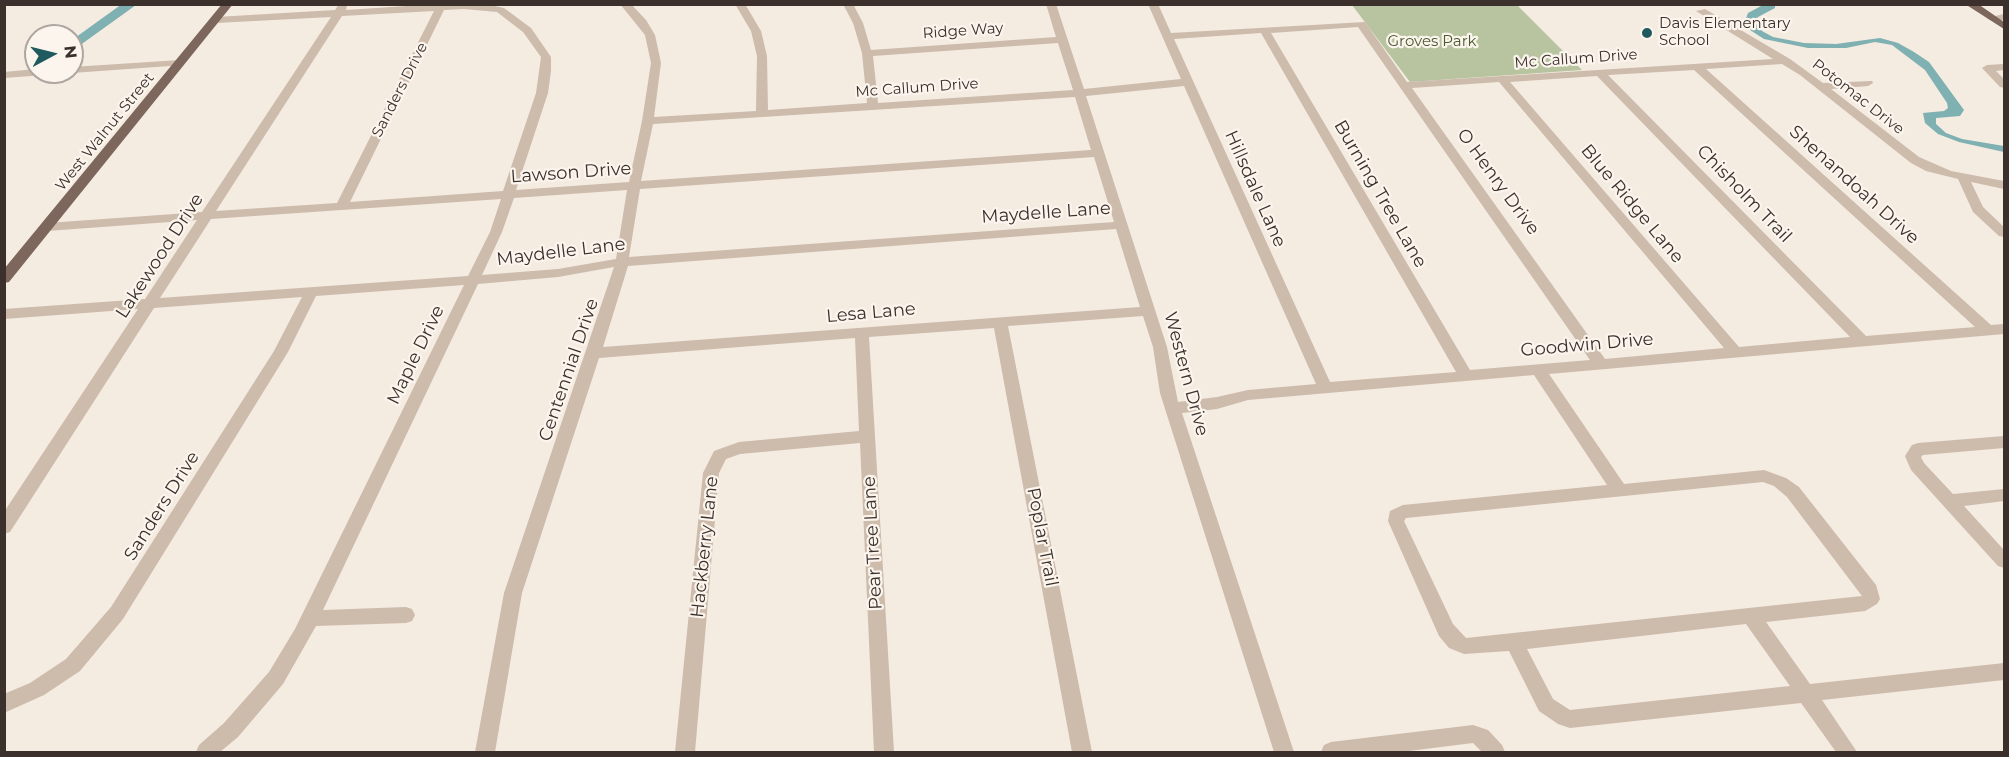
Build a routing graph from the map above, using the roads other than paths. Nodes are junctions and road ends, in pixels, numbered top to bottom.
1 (228, 4) edge
2 (740, 4) edge
3 (854, 4) edge
4 (1051, 4) edge
5 (1153, 4) edge
6 (1970, 4) edge
7 (1985, 4) edge
8 (628, 5) edge
9 (848, 5) edge
10 (442, 6) edge
11 (341, 9) edge
12 (1701, 11) dead end
13 (2004, 17) edge
14 (1992, 18) junction
15 (216, 20) junction
16 (2004, 26) edge
17 (1264, 30) junction
18 (1166, 36) junction
19 (1061, 40) junction
20 (867, 53) junction
21 (1786, 62) junction
22 (180, 63) junction
23 (1696, 67) junction
24 (2004, 67) edge
25 (84, 69) edge
26 (24, 73) edge
27 (1600, 73) junction
28 (4, 75) edge
29 (1502, 79) junction
30 (1188, 82) junction
31 (1868, 83) dead end
32 (1405, 85) junction
33 (2004, 85) edge
34 (1822, 86) junction
35 (1078, 93) junction
36 (873, 106) junction
37 (762, 114) junction
38 (648, 121) junction
39 (1097, 153) junction
40 (1964, 177) junction
41 (634, 186) junction
42 (2004, 186) edge
43 (509, 195) junction
44 (341, 207) junction
45 (206, 217) junction
46 (1121, 225) junction
47 (46, 227) junction
48 (2004, 233) edge
49 (621, 262) junction
50 (4, 279) edge
51 (474, 280) junction
52 (311, 292) junction
53 (150, 303) junction
54 (1149, 311) junction
55 (4, 314) edge
56 (1000, 322) junction
57 (2004, 329) edge
58 (1987, 330) junction
59 (862, 333) junction
60 (1862, 341) junction
61 (1735, 352) junction
62 (595, 353) junction
63 (1601, 364) junction
64 (1538, 369) junction
65 (1466, 376) junction
66 (1325, 388) junction
67 (1173, 408) junction
68 (867, 436) junction
69 (2004, 442) edge
70 (1618, 490) junction
71 (2004, 495) edge
72 (1950, 501) junction
73 (4, 527) edge
74 (2002, 556) edge
75 (406, 615) dead end
76 (1751, 616) junction
77 (309, 618) junction
78 (1514, 643) junction
79 (2004, 672) edge
80 (1806, 694) junction
81 (4, 704) edge
82 (206, 753) edge
83 (485, 753) edge
84 (685, 753) edge
85 (884, 753) edge
86 (1082, 753) edge
87 (1284, 753) edge
88 (1331, 753) edge
89 (1495, 753) edge
90 (1847, 753) edge

1 - 15 main road, West Walnut Street
2 - 37 street
3 - 9 street
4 - 19 street, Western Drive
5 - 18 street, Hillsdale Lane
6 - 14 main road
7 - 13 main road
8 - 38 street, Centennial Drive
9 - 20 street
10 - 11 street, Maple Drive
10 - 43 street, Maple Drive
10 - 44 street, Sanders Drive
11 - 15 street, Maple Drive
11 - 45 street, Lakewood Drive
12 - 21 street, Potomac Drive
13 - 14 street
14 - 16 main road
15 - 22 main road, West Walnut Street
17 - 18 street
17 - 32 street, O Henry Drive
17 - 65 street, Burning Tree Lane
18 - 30 street, Hillsdale Lane
19 - 20 street, Ridge Way
19 - 35 street, Western Drive
20 - 36 street
21 - 23 street, Mc Callum Drive
21 - 34 street, Potomac Drive
22 - 25 street
22 - 47 main road, West Walnut Street
23 - 27 street, Mc Callum Drive
23 - 58 street, Shenandoah Drive
24 - 33 street
26 - 28 street
27 - 29 street, Mc Callum Drive
27 - 60 street, Chisholm Trail
29 - 32 street, Mc Callum Drive
29 - 61 street, Blue Ridge Lane
30 - 35 street, Mc Callum Drive
30 - 66 street, Hillsdale Lane
31 - 34 street
32 - 63 street, O Henry Drive
34 - 40 street, Potomac Drive
35 - 36 street, Mc Callum Drive
35 - 39 street, Western Drive
36 - 37 street, Mc Callum Drive
37 - 38 street, Mc Callum Drive
38 - 41 street, Centennial Drive
39 - 41 street, Lawson Drive
39 - 46 street, Western Drive
40 - 42 street, Potomac Drive
40 - 48 street
41 - 43 street, Lawson Drive
41 - 49 street, Centennial Drive
43 - 44 street, Lawson Drive
43 - 51 street, Maple Drive
44 - 45 street, Lawson Drive
45 - 47 street, Lawson Drive
45 - 53 street, Lakewood Drive
46 - 49 street, Maydelle Lane
46 - 54 street, Western Drive
47 - 50 main road, West Walnut Street
49 - 51 street, Maydelle Lane
49 - 62 street, Centennial Drive
51 - 52 street, Maydelle Lane
51 - 77 street, Maple Drive
52 - 53 street, Maydelle Lane
52 - 81 street, Sanders Drive
53 - 55 street, Maydelle Lane
53 - 73 street, Lakewood Drive
54 - 56 street, Lesa Lane
54 - 67 street, Western Drive
56 - 59 street, Lesa Lane
56 - 86 street, Poplar Trail
57 - 58 street, Goodwin Drive
58 - 60 street, Goodwin Drive
59 - 62 street, Lesa Lane
59 - 68 street, Pear Tree Lane
60 - 61 street, Goodwin Drive
61 - 63 street, Goodwin Drive
62 - 83 street, Centennial Drive
63 - 64 street, Goodwin Drive
64 - 65 street, Goodwin Drive
64 - 70 street
65 - 66 street, Goodwin Drive
66 - 67 street, Goodwin Drive
67 - 87 street, Western Drive
68 - 84 street, Hackberry Lane
68 - 85 street, Pear Tree Lane
69 - 72 street
70 - 76 street
70 - 78 street
71 - 72 street
72 - 74 street
75 - 77 street
76 - 78 street
76 - 80 street
77 - 82 street, Maple Drive
78 - 80 street
79 - 80 street
80 - 90 street
88 - 89 street

